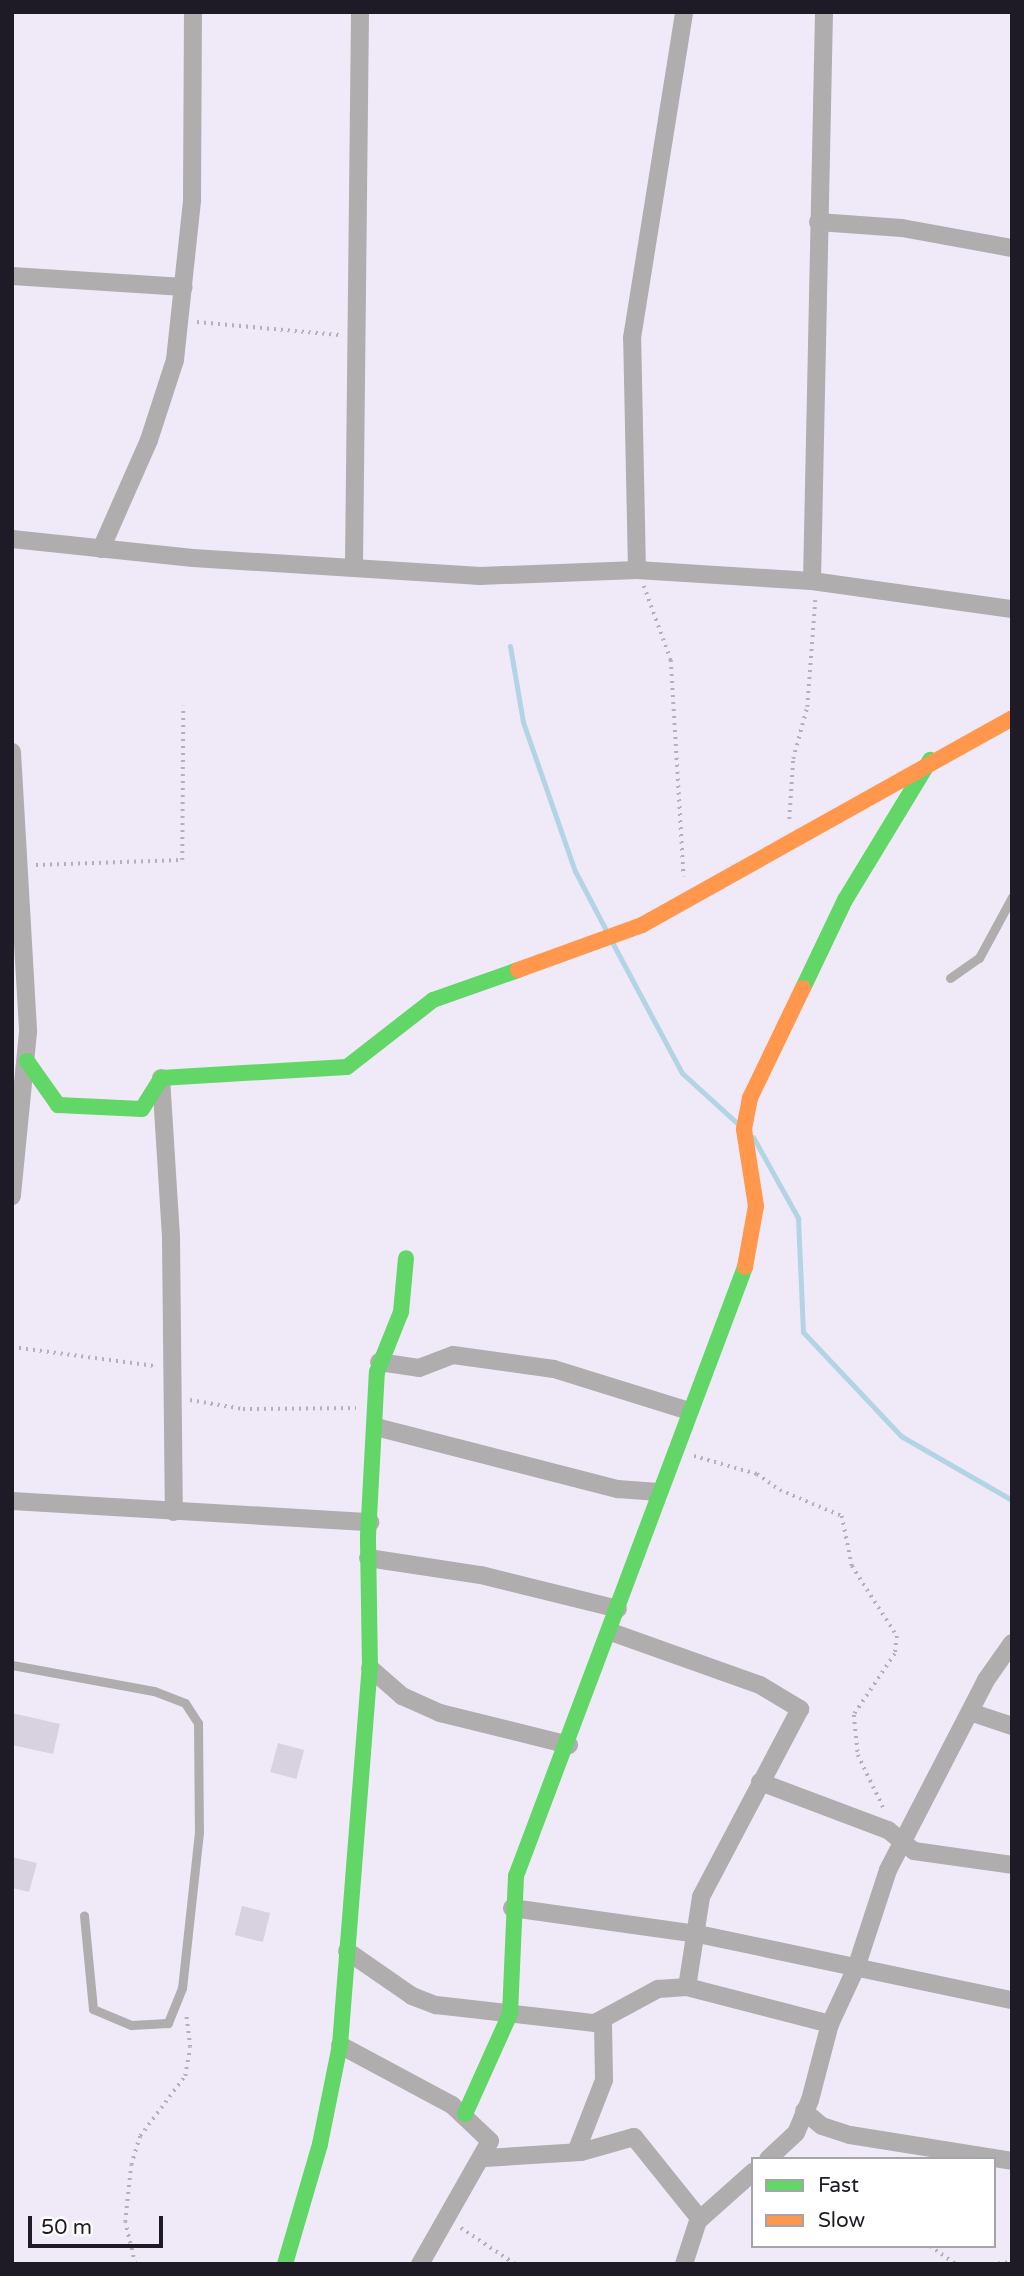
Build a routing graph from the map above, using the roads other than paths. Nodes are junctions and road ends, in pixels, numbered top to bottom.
1 (193, 12) edge
2 (360, 12) edge
3 (684, 12) edge
4 (824, 12) edge
5 (818, 222) junction
6 (1012, 248) edge
7 (12, 275) edge
8 (184, 287) junction
9 (12, 539) edge
10 (101, 549) junction
11 (354, 566) junction
12 (637, 570) junction
13 (812, 581) junction
14 (1012, 609) edge
15 (1012, 718) edge
16 (12, 752) edge
17 (930, 760) junction
18 (1012, 897) edge
19 (950, 978) dead end
20 (27, 1060) junction
21 (161, 1078) junction
22 (12, 1196) edge
23 (406, 1258) dead end
24 (379, 1362) junction
25 (689, 1411) junction
26 (376, 1427) junction
27 (658, 1492) junction
28 (12, 1502) edge
29 (174, 1512) junction
30 (370, 1522) junction
31 (368, 1558) junction
32 (618, 1609) junction
33 (611, 1632) junction
34 (1012, 1643) edge
35 (12, 1665) edge
36 (370, 1668) junction
37 (970, 1712) junction
38 (1012, 1726) edge
39 (569, 1745) junction
40 (760, 1782) junction
41 (899, 1839) junction
42 (1012, 1865) edge
43 (512, 1908) junction
44 (84, 1914) dead end
45 (698, 1934) junction
46 (347, 1951) junction
47 (856, 1968) junction
48 (687, 1987) junction
49 (1012, 2000) edge
50 (510, 2014) junction
51 (603, 2021) junction
52 (830, 2024) junction
53 (340, 2045) junction
54 (804, 2111) junction
55 (465, 2114) junction
56 (576, 2152) junction
57 (770, 2157) edge
58 (987, 2157) edge
59 (485, 2158) junction
60 (751, 2174) edge
61 (700, 2218) junction
62 (285, 2264) edge
63 (420, 2264) edge
64 (684, 2264) edge

1 - 8 street
2 - 11 street
3 - 12 street
4 - 5 street
5 - 6 street
5 - 13 street
7 - 8 street
8 - 10 street
9 - 10 street
10 - 11 street
11 - 12 street
12 - 13 street
13 - 14 street
15 - 17 street
16 - 20 street
17 - 21 street
17 - 25 street
18 - 19 lane
20 - 21 street
20 - 22 street
21 - 29 street
23 - 24 street
24 - 25 street
24 - 26 street
25 - 27 street
26 - 27 street
26 - 30 street
27 - 32 street
28 - 29 street
29 - 30 street
30 - 31 street
31 - 32 street
31 - 36 street
32 - 33 street
33 - 39 street
33 - 40 street
34 - 37 street
35 - 44 lane
36 - 39 street
36 - 46 street
37 - 38 street
37 - 41 street
39 - 43 street
40 - 41 street
40 - 45 street
41 - 42 street
41 - 47 street
43 - 45 street
43 - 50 street
45 - 47 street
45 - 48 street
46 - 50 street
46 - 53 street
47 - 49 street
47 - 52 street
48 - 51 street
48 - 52 street
50 - 51 street
50 - 55 street
51 - 56 street
52 - 54 street
53 - 55 street
53 - 62 street
54 - 57 street
54 - 58 street
55 - 59 street
56 - 59 street
56 - 61 street
59 - 63 street
60 - 61 street
61 - 64 street

